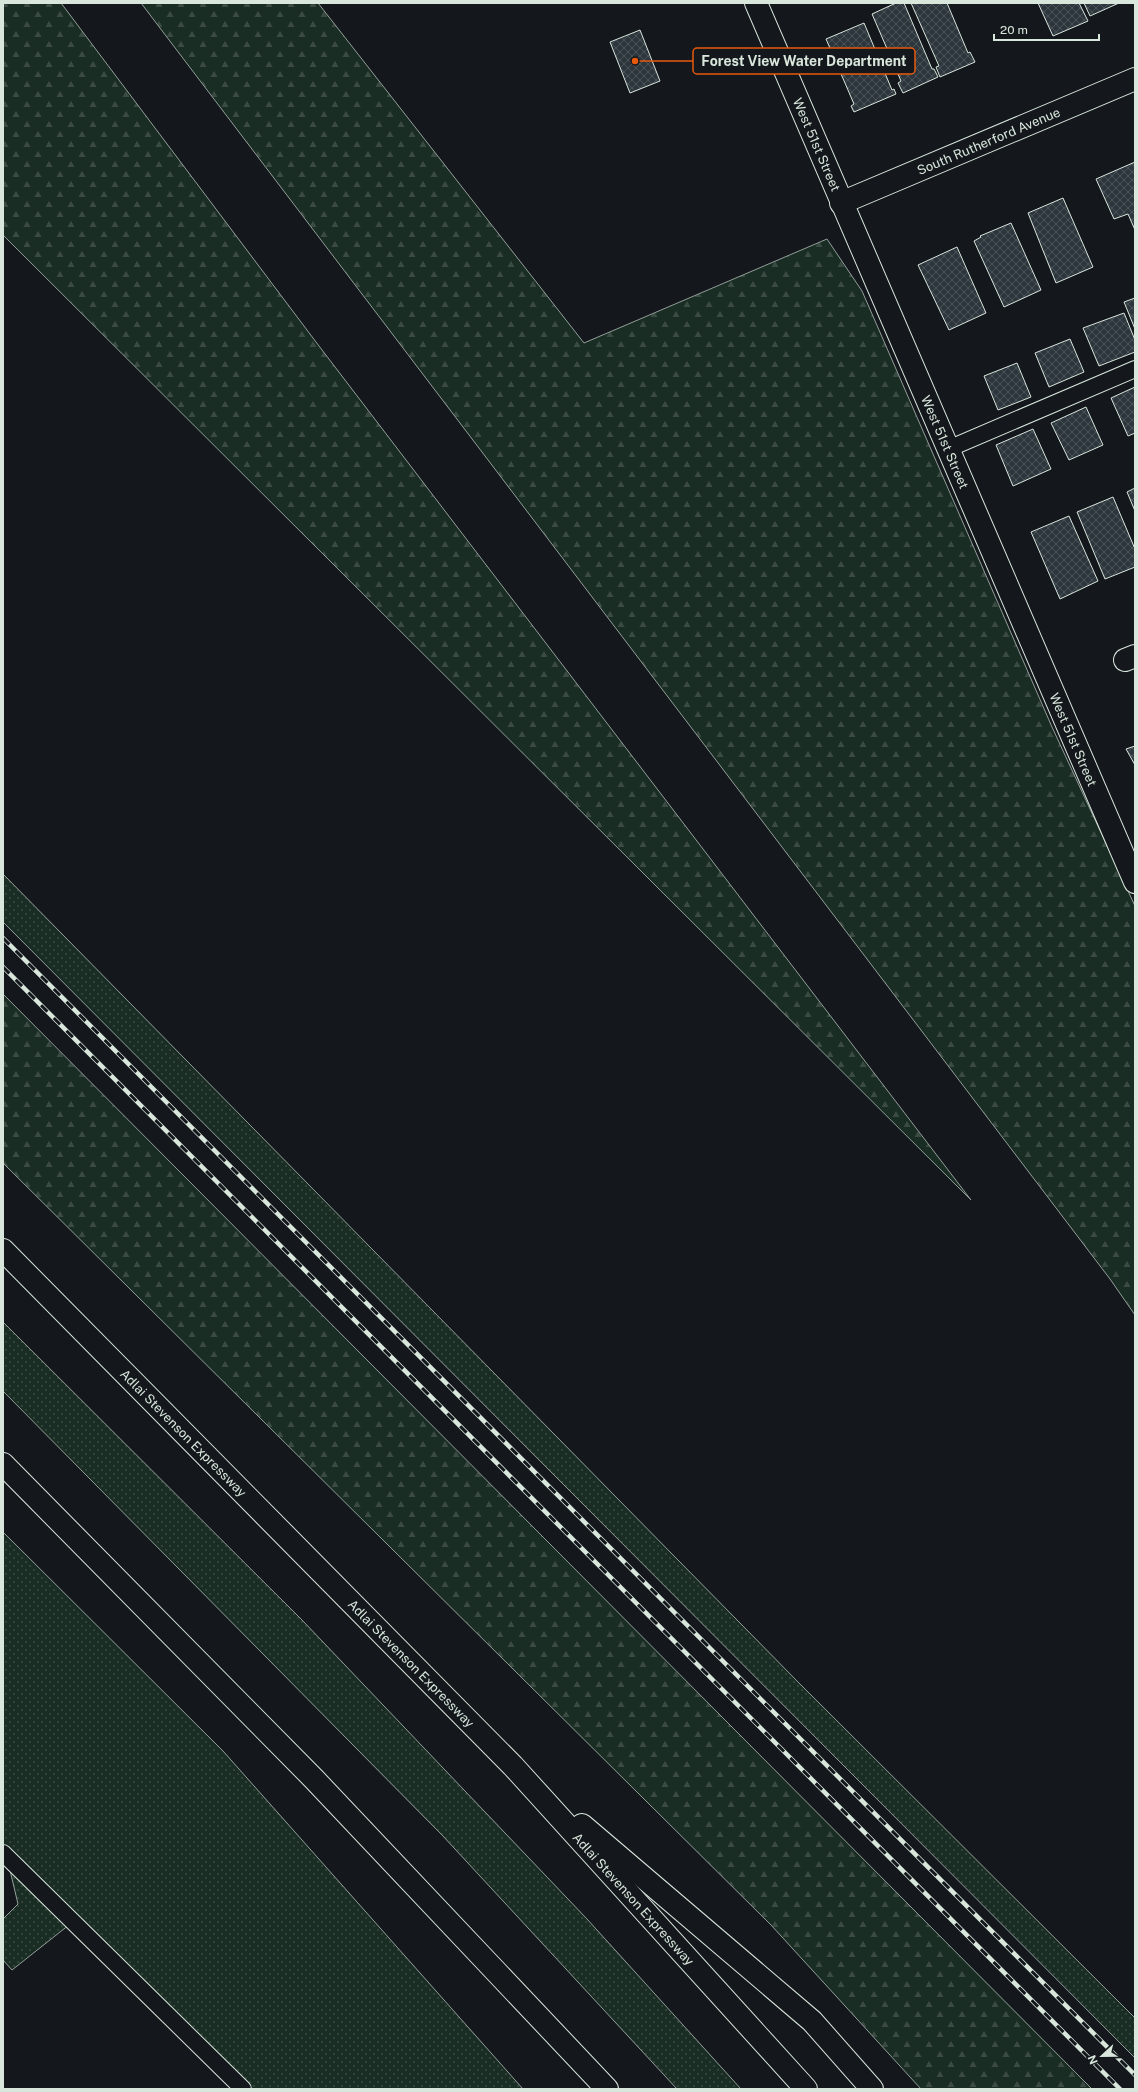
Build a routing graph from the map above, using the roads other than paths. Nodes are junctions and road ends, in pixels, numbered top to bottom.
1 (756, 3) edge
2 (1135, 79) edge
3 (841, 203) junction
4 (1135, 369) edge
5 (948, 449) junction
6 (1135, 882) edge
7 (3, 1250) edge
8 (3, 1464) edge
9 (513, 1766) junction
10 (3, 1853) edge
11 (578, 2056) junction
12 (243, 2089) edge
13 (602, 2089) edge
14 (607, 2089) edge
15 (806, 2089) edge
16 (872, 2089) edge

1 - 3 main road, West 51st Street
2 - 3 main road, South Rutherford Avenue
3 - 5 main road, West 51st Street
4 - 5 lane
5 - 6 main road, West 51st Street
7 - 9 main road, Adlai Stevenson Expressway
8 - 11 main road
9 - 15 main road, Adlai Stevenson Expressway
9 - 16 main road
10 - 12 lane
11 - 13 main road
11 - 14 main road

